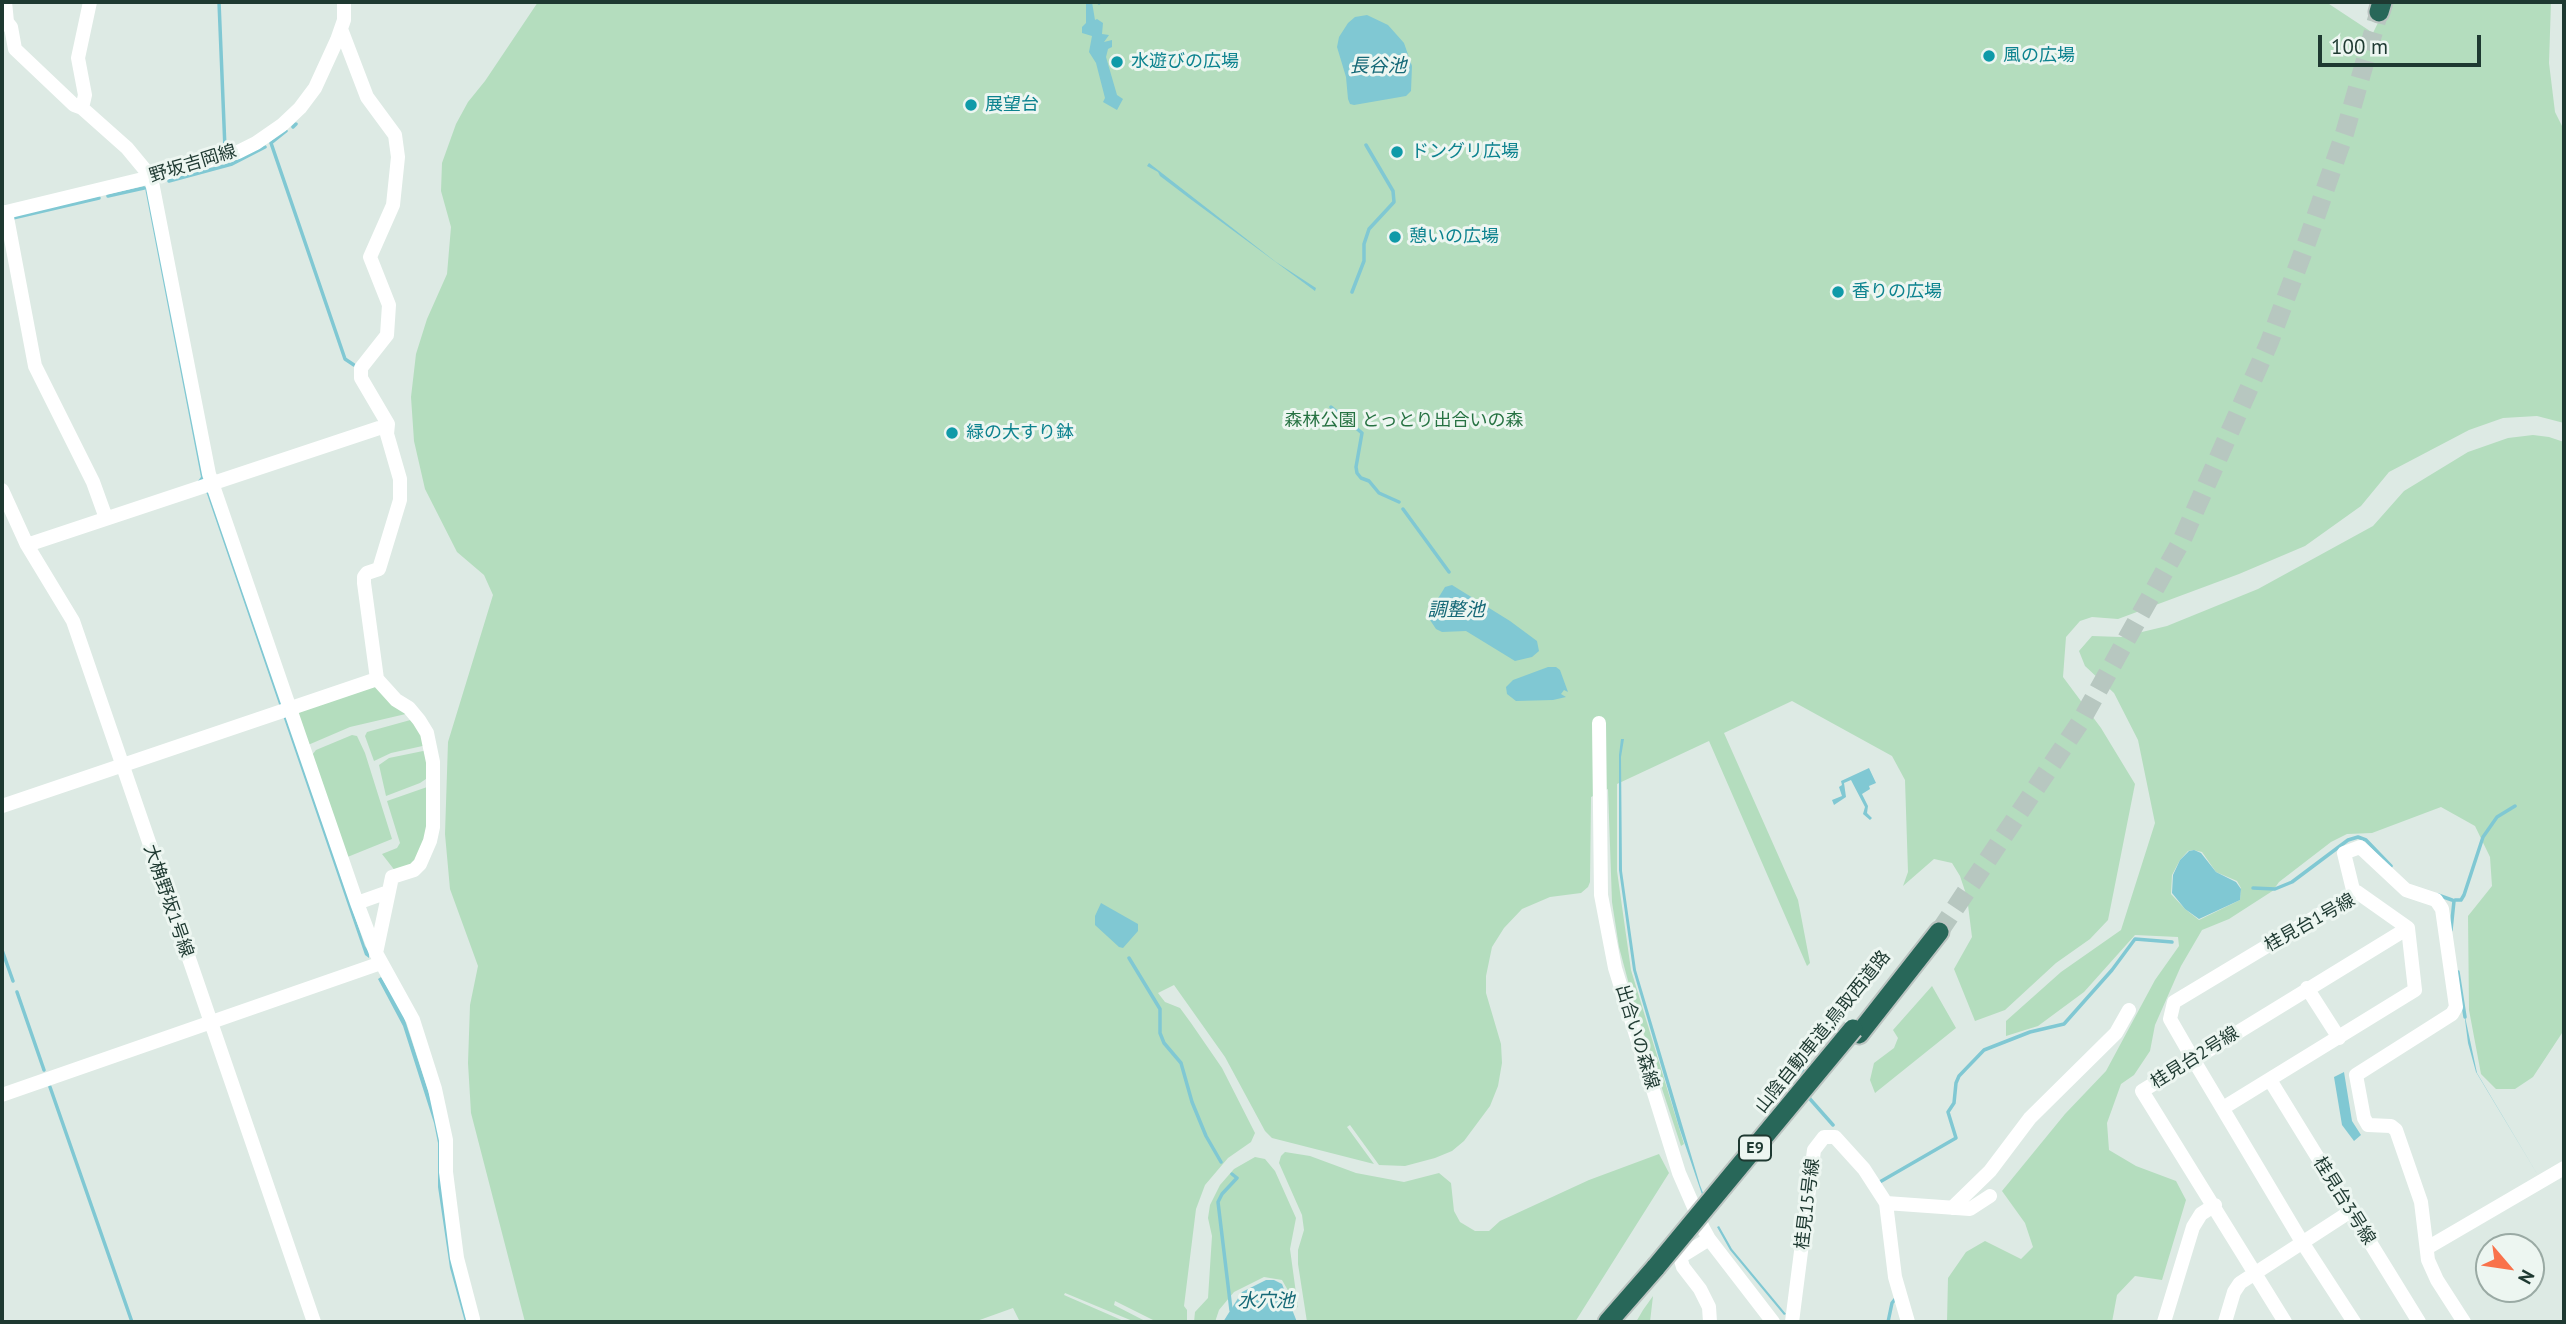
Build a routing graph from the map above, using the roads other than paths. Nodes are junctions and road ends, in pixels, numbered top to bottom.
1 (5, 2) edge
2 (90, 2) edge
3 (344, 2) edge
4 (4, 24) edge
5 (341, 29) junction
6 (82, 108) junction
7 (151, 177) junction
8 (4, 213) edge
9 (379, 428) dead end
10 (213, 485) junction
11 (2, 490) edge
12 (106, 518) junction
13 (27, 545) junction
14 (377, 679) junction
15 (289, 709) junction
16 (1599, 723) dead end
17 (121, 765) junction
18 (2, 806) edge
19 (388, 892) junction
20 (2354, 894) junction
21 (357, 903) junction
22 (2407, 928) junction
23 (1936, 930) tunnel mouth
24 (378, 958) junction
25 (2307, 988) junction
26 (2129, 1010) dead end
27 (210, 1023) junction
28 (2339, 1038) junction
29 (2193, 1059) junction
30 (2270, 1080) junction
31 (2, 1095) edge
32 (2223, 1108) junction
33 (2564, 1168) edge
34 (1990, 1196) dead end
35 (1886, 1202) junction
36 (2215, 1205) junction
37 (1952, 1208) junction
38 (2351, 1212) junction
39 (1709, 1239) junction
40 (2302, 1242) junction
41 (2427, 1248) junction
42 (1659, 1268) junction
43 (2255, 1273) junction
44 (470, 1321) edge
45 (314, 1322) edge
46 (1608, 1322) edge
47 (1617, 1322) edge
48 (1710, 1322) edge
49 (1773, 1322) edge
50 (1793, 1322) edge
51 (1908, 1322) edge
52 (2164, 1322) edge
53 (2225, 1322) edge
54 (2285, 1322) edge
55 (2354, 1322) edge
56 (2419, 1322) edge
57 (2464, 1322) edge

1 - 4 street
2 - 6 street
3 - 5 street, 野坂吉岡線
4 - 6 street
5 - 7 street, 野坂吉岡線
5 - 14 street
6 - 7 street
7 - 8 street, 野坂吉岡線
7 - 10 street
8 - 12 street
9 - 10 street
10 - 12 street
10 - 15 street
11 - 13 street, 大桷野坂1号線
12 - 13 street
13 - 17 street, 大桷野坂1号線
14 - 15 street
14 - 19 street
15 - 17 street
15 - 21 street
16 - 39 street, 出合いの森線
17 - 18 street
17 - 27 street, 大桷野坂1号線
19 - 21 street
19 - 24 street
20 - 22 street, 桂見台1号線
20 - 29 street, 桂見台1号線
20 - 41 street
21 - 24 street
22 - 25 street, 桂見台2号線
22 - 28 street
23 - 42 highway, 山陰自動車道;鳥取西道路 / E9, bridge
24 - 27 street
24 - 44 street
25 - 28 street
25 - 29 street, 桂見台2号線
26 - 37 street
27 - 31 street
27 - 45 street, 大桷野坂1号線
28 - 30 street
29 - 32 street, 桂見台1号線
29 - 36 street, 桂見台2号線
30 - 32 street
30 - 38 street, 桂見台3号線
32 - 40 street, 桂見台1号線
33 - 41 street
34 - 37 street
35 - 37 street
35 - 50 street, 桂見15号線
35 - 51 street, 桂見15号線
36 - 43 street, 桂見台2号線
36 - 52 street
38 - 40 street
38 - 56 street, 桂見台3号線
39 - 48 street
39 - 49 street, 出合いの森線
40 - 43 street
40 - 55 street, 桂見台1号線
41 - 57 street
42 - 46 highway, 山陰自動車道;鳥取西道路 / E9
42 - 47 highway, 山陰自動車道;鳥取西道路 / E9
43 - 53 street
43 - 54 street, 桂見台2号線

